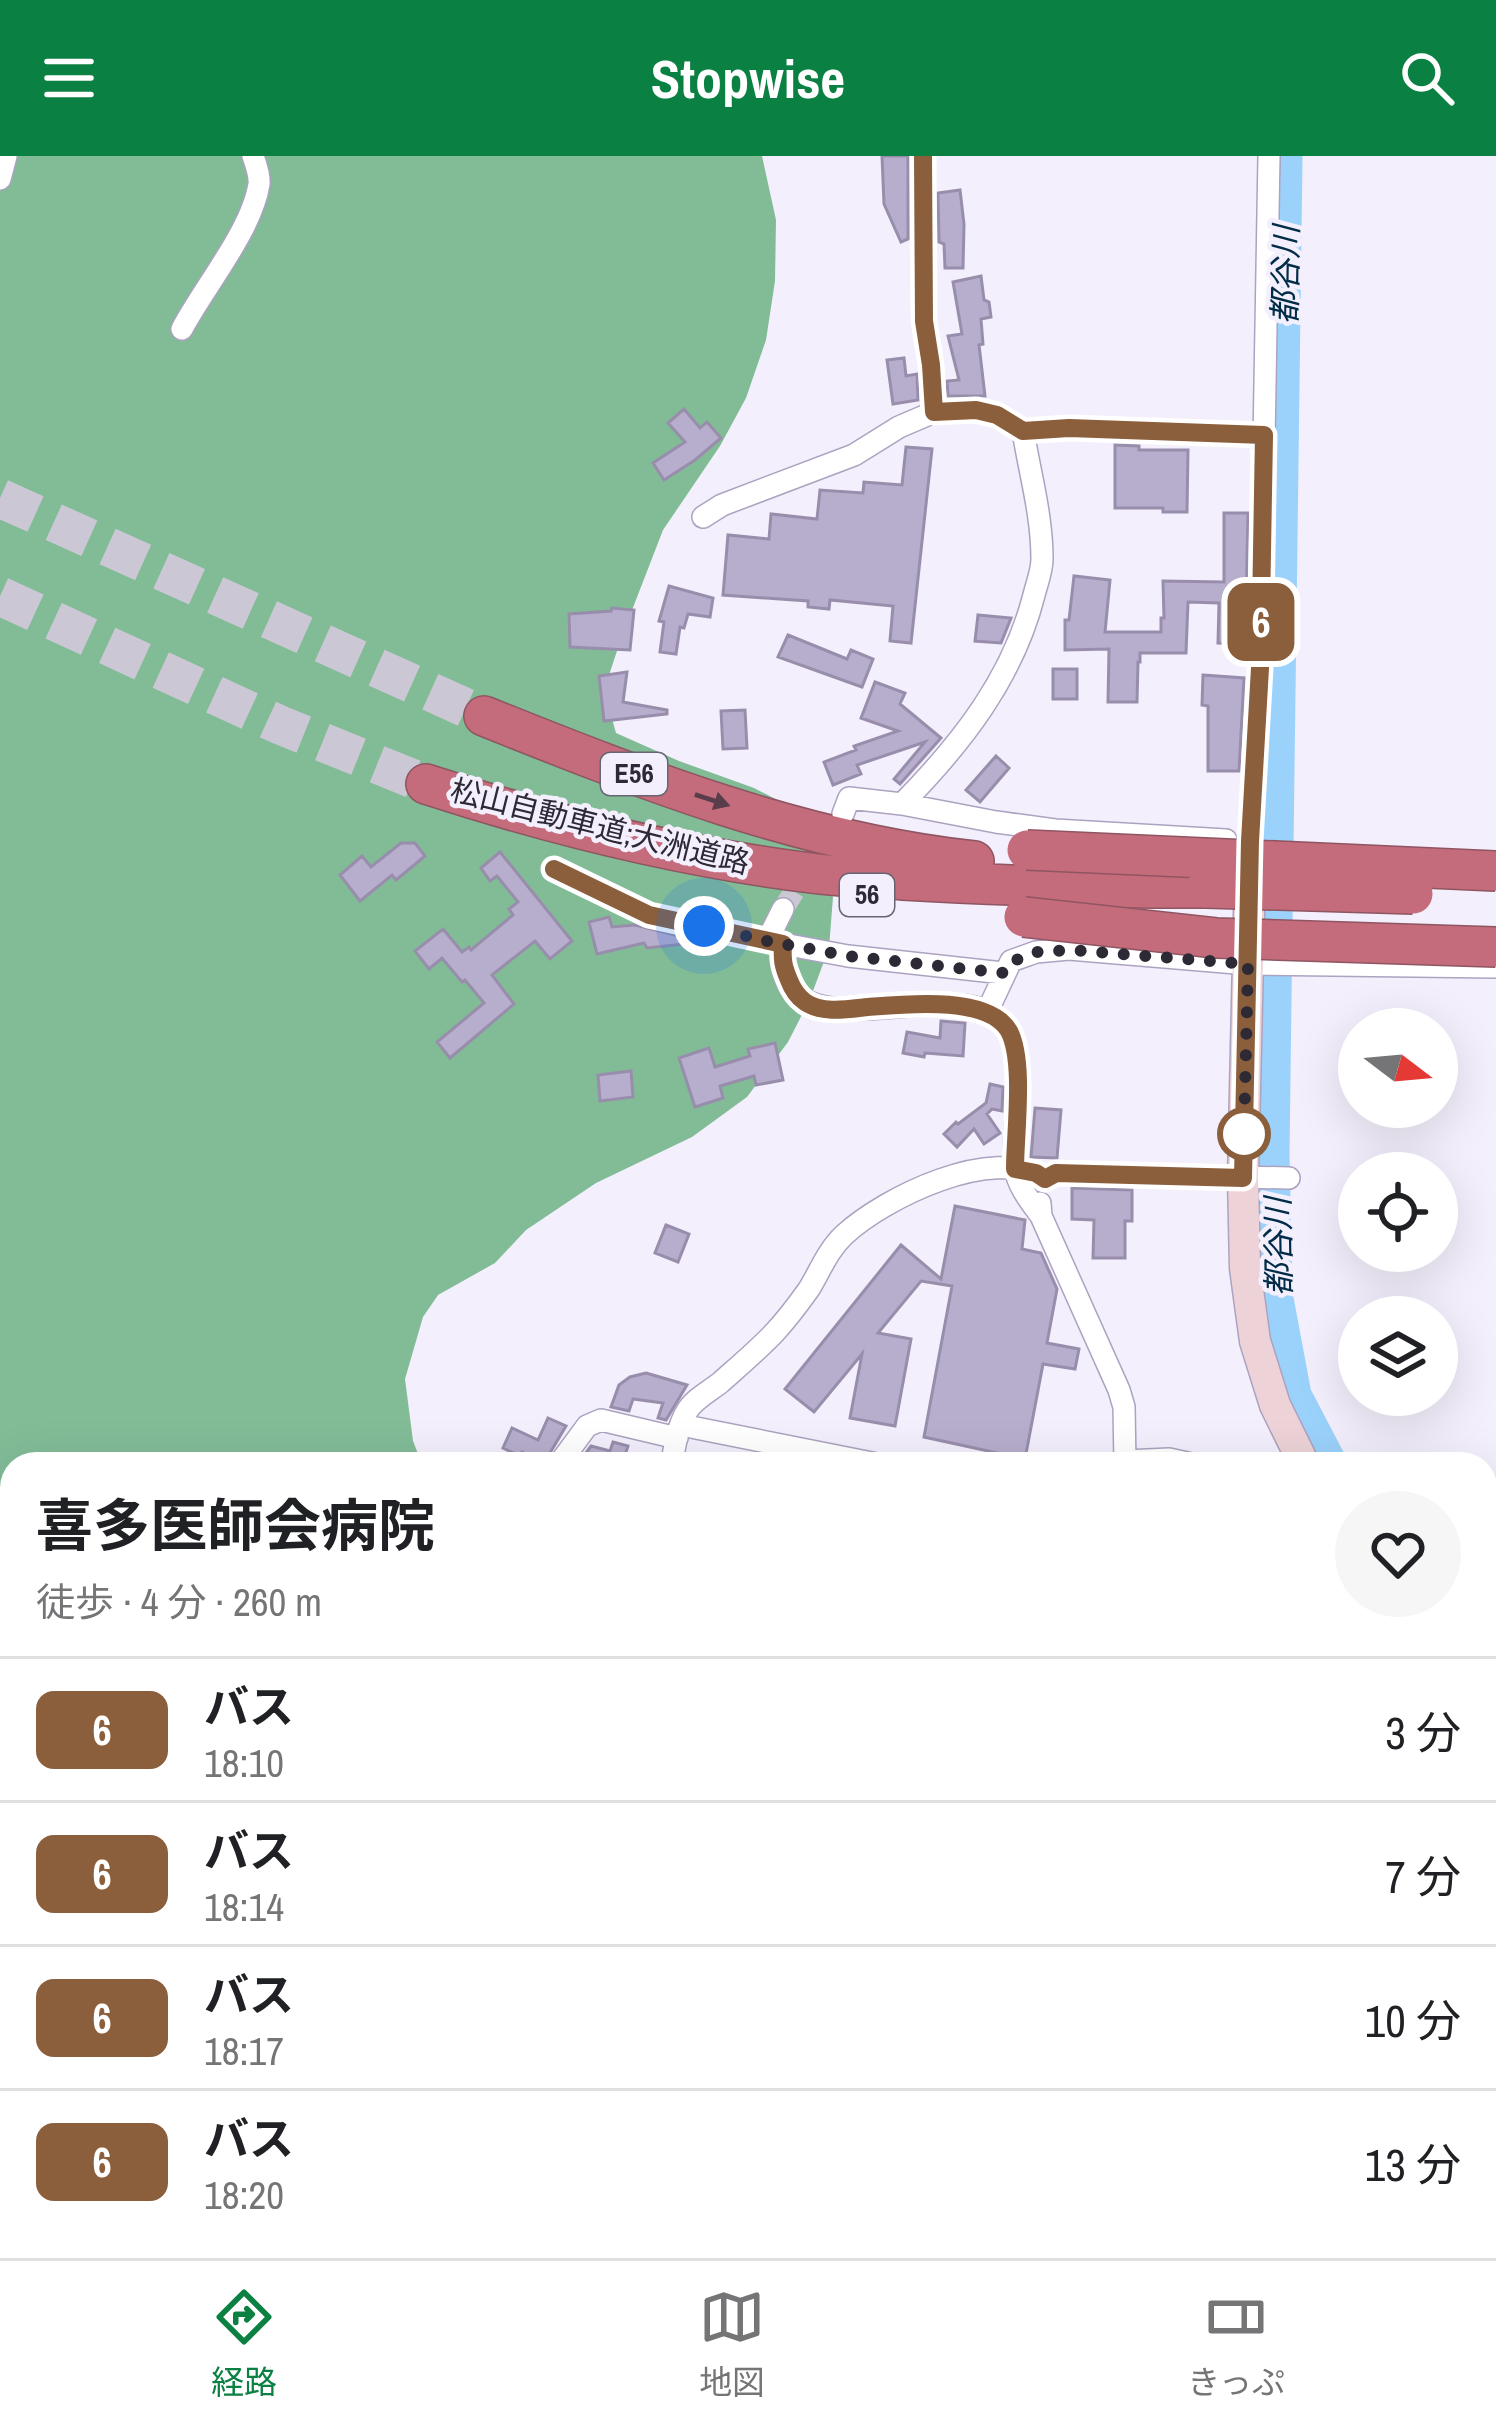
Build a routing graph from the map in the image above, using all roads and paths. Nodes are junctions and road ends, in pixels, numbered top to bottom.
1 (6, 156) edge
2 (253, 156) edge
3 (923, 156) edge
4 (1269, 156) edge
5 (0, 179) edge
6 (182, 329) dead end
7 (934, 412) junction
8 (1023, 431) junction
9 (1264, 435) junction
10 (703, 517) dead end
11 (484, 716) tunnel mouth
12 (426, 784) tunnel mouth
13 (902, 804) junction
14 (843, 814) tunnel mouth
15 (788, 823) joint
16 (1250, 841) junction
17 (1496, 853) edge
18 (712, 859) joint
19 (554, 869) dead end
20 (1496, 871) edge
21 (1026, 881) junction
22 (1496, 897) edge
23 (783, 909) tunnel mouth
24 (775, 943) junction
25 (1496, 947) edge
26 (1248, 964) junction
27 (1496, 967) edge
28 (1004, 973) junction
29 (987, 1012) junction
30 (1015, 1169) junction
31 (1250, 1178) junction
32 (1289, 1178) dead end
33 (1045, 1179) junction
34 (1041, 1216) junction
35 (679, 1432) junction
36 (568, 1452) edge
37 (675, 1452) edge
38 (803, 1452) edge
39 (1126, 1452) edge
40 (1298, 1452) edge

1 - 5 street
2 - 6 street
3 - 7 street
4 - 9 street
7 - 8 street
7 - 10 street
8 - 9 street
8 - 13 street
9 - 16 street
11 -> 15 highway, 松山自動車道;大洲道路 / E56
12 - 18 highway, 松山自動車道;大洲道路 / E56
13 - 14 street
13 - 16 street
15 - 21 highway, 56
16 - 17 street
16 - 26 street
18 - 21 highway, 56
19 - 24 street
20 - 21 highway, bridge
21 - 22 highway, bridge
21 - 25 highway, bridge
23 - 24 street
24 - 28 street
24 - 29 street
26 - 27 street
26 - 28 street
26 - 31 street
28 - 29 street
29 - 30 street
30 - 33 street
30 - 34 street
30 - 35 street
31 - 32 street
31 - 33 street
31 - 40 street
33 - 34 street
34 - 39 street
35 - 36 street
35 - 37 street
35 - 38 street

